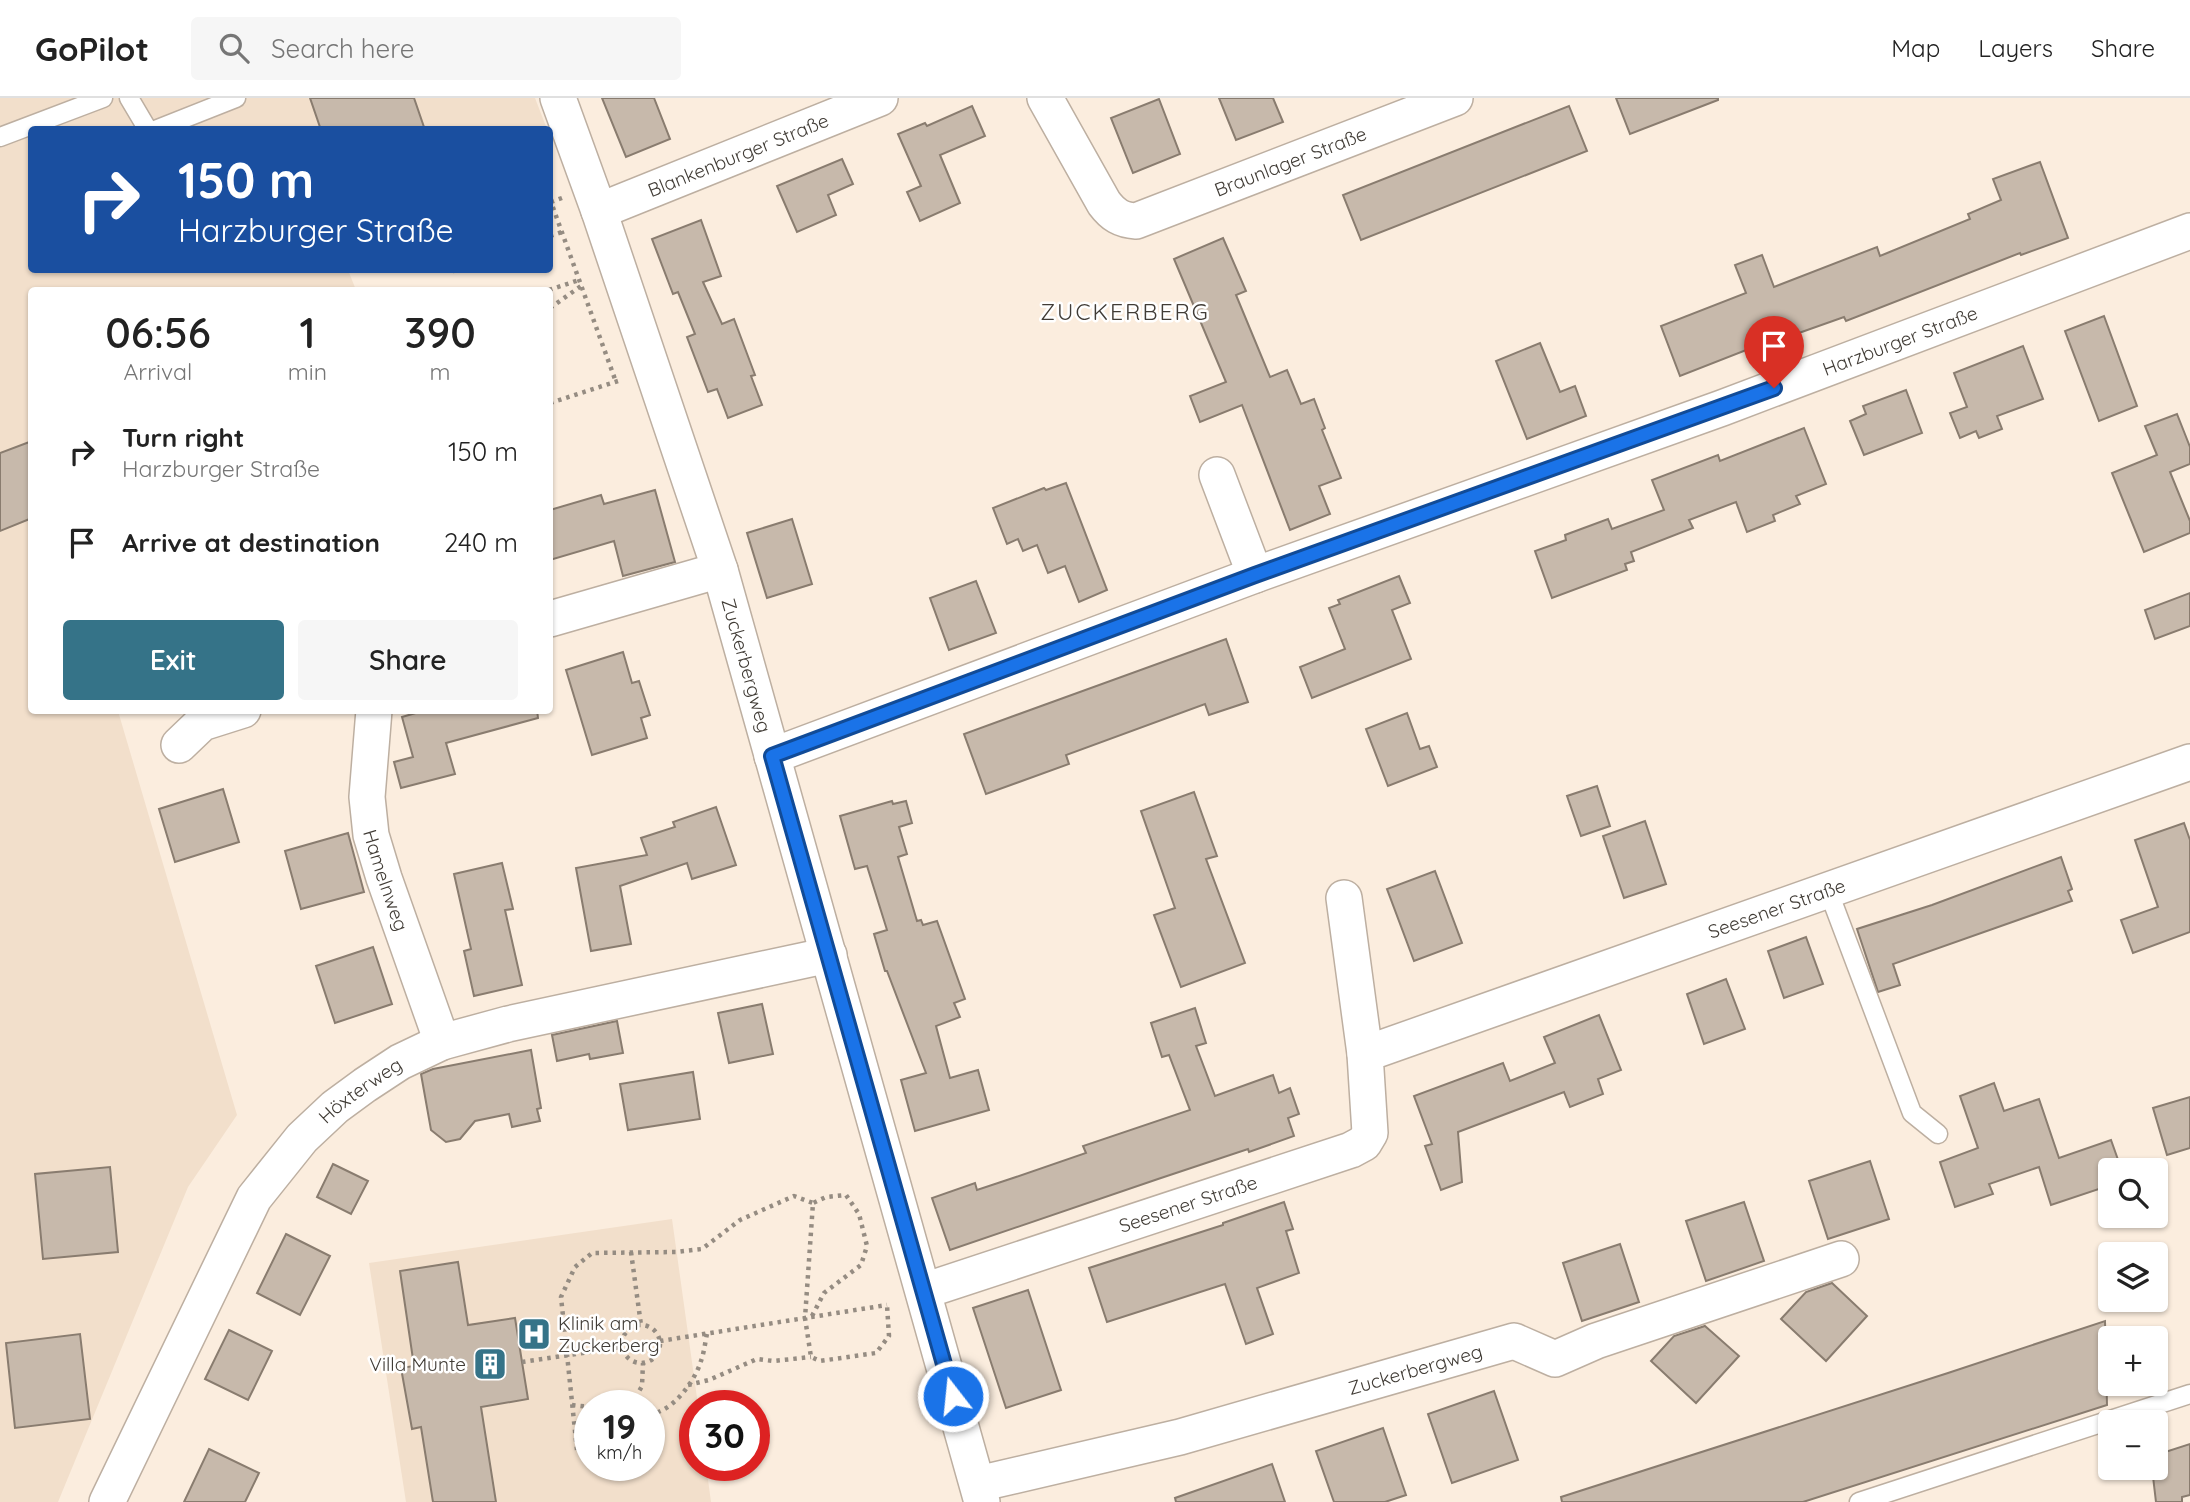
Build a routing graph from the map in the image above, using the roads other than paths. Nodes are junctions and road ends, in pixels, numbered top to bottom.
1 (103, 98) edge
2 (129, 98) edge
3 (236, 98) edge
4 (558, 98) edge
5 (880, 98) edge
6 (1045, 98) edge
7 (1455, 98) edge
8 (31, 126) edge
9 (146, 126) edge
10 (165, 126) edge
11 (28, 127) edge
12 (0, 138) edge
13 (594, 200) junction
14 (2190, 231) edge
15 (1217, 475) dead end
16 (720, 570) junction
17 (1255, 575) junction
18 (553, 618) edge
19 (230, 714) edge
20 (374, 714) edge
21 (179, 746) dead end
22 (772, 756) junction
23 (2190, 762) edge
24 (1828, 890) junction
25 (1344, 898) dead end
26 (829, 955) junction
27 (442, 1042) junction
28 (1365, 1054) junction
29 (1938, 1134) dead end
30 (1840, 1259) dead end
31 (924, 1291) junction
32 (2190, 1394) edge
33 (980, 1493) edge
34 (107, 1502) edge
35 (1859, 1502) edge

1 - 8 lane
2 - 9 lane
3 - 10 lane
4 - 13 street, Zuckerbergweg
5 - 13 street, Blankenburger Straße
6 - 7 street, Braunlager Straße
11 - 12 lane
13 - 16 street, Zuckerbergweg
14 - 17 street, Harzburger Straße
15 - 17 street
16 - 18 street
16 - 22 street, Zuckerbergweg
17 - 22 street, Harzburger Straße
19 - 21 street
20 - 27 street, Hamelnweg
22 - 26 street, Zuckerbergweg
23 - 24 street, Seesener Straße
24 - 28 street, Seesener Straße
24 - 29 lane
25 - 28 street, Seesener Straße
26 - 27 street, Höxterweg
26 - 31 street, Zuckerbergweg
27 - 34 street, Höxterweg
28 - 31 street, Seesener Straße
30 - 33 street, Zuckerbergweg
31 - 33 street, Zuckerbergweg
32 - 35 lane

